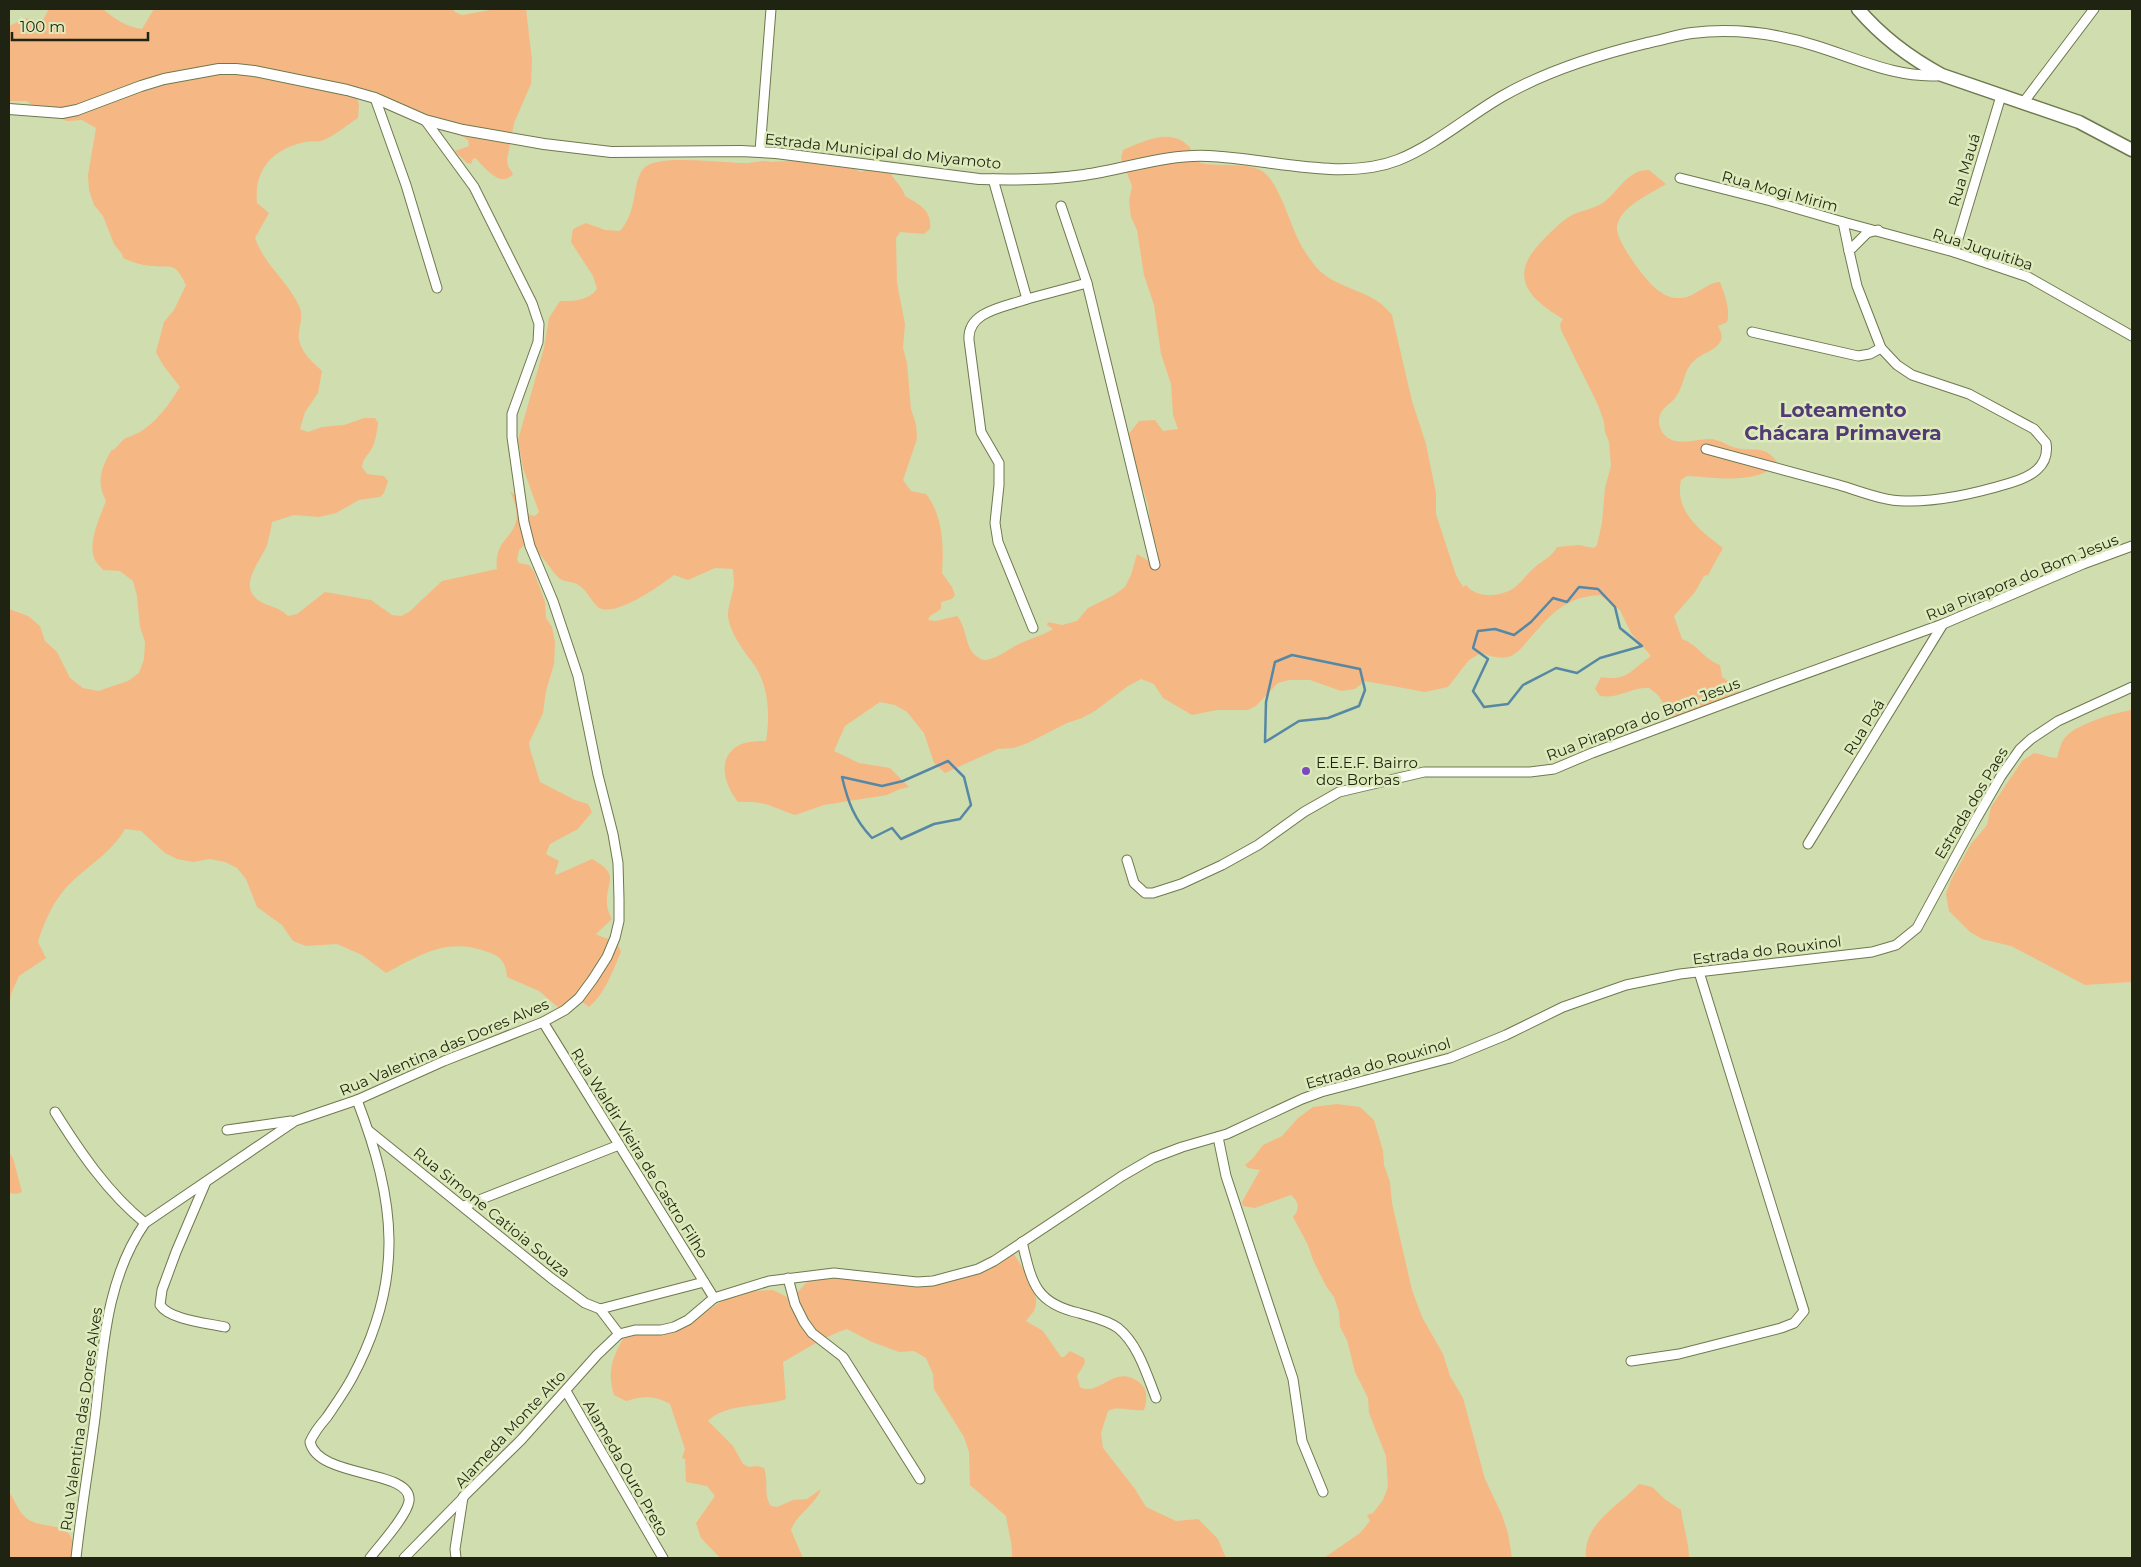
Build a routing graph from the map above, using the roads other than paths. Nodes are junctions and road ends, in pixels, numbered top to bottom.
1 (771, 9) edge
2 (1858, 9) edge
3 (2094, 9) edge
4 (1942, 75) junction
5 (2001, 96) junction
6 (376, 98) junction
7 (2023, 103) junction
8 (9, 109) edge
9 (425, 120) junction
10 (2132, 150) edge
11 (760, 152) junction
12 (1680, 178) dead end
13 (993, 179) junction
14 (1061, 206) dead end
15 (1843, 222) junction
16 (1878, 230) junction
17 (1849, 251) junction
18 (1954, 252) junction
19 (1087, 283) junction
20 (437, 288) dead end
21 (1027, 299) junction
22 (1752, 332) dead end
23 (2132, 336) edge
24 (1881, 348) junction
25 (1706, 449) dead end
26 (2132, 546) edge
27 (1155, 565) dead end
28 (1943, 624) junction
29 (1033, 628) dead end
30 (2132, 687) edge
31 (1808, 844) dead end
32 (1127, 860) dead end
33 (1942, 879) joint
34 (1699, 972) junction
35 (543, 1022) junction
36 (357, 1100) junction
37 (55, 1112) dead end
38 (295, 1121) junction
39 (227, 1130) dead end
40 (369, 1131) junction
41 (1218, 1137) junction
42 (619, 1144) junction
43 (205, 1183) junction
44 (464, 1206) junction
45 (145, 1224) junction
46 (1022, 1242) junction
47 (788, 1278) junction
48 (704, 1282) junction
49 (714, 1298) junction
50 (600, 1309) junction
51 (225, 1327) dead end
52 (619, 1334) junction
53 (1632, 1361) dead end
54 (566, 1391) junction
55 (1156, 1398) dead end
56 (920, 1479) dead end
57 (1323, 1492) dead end
58 (463, 1498) junction
59 (76, 1558) edge
60 (370, 1558) edge
61 (404, 1558) edge
62 (456, 1558) edge
63 (663, 1558) edge

1 - 11 street
2 - 4 main road
3 - 7 street
4 - 5 main road
4 - 13 street, Estrada Municipal do Miyamoto
5 - 7 main road
5 - 18 street, Rua Mauá
6 - 8 street, Estrada Municipal do Miyamoto
6 - 9 street, Estrada Municipal do Miyamoto
6 - 20 street
7 - 10 main road
9 - 11 street, Estrada Municipal do Miyamoto
9 - 35 street, Rua Valentina das Dores Alves
11 - 13 street, Estrada Municipal do Miyamoto
12 - 15 street, Rua Mogi Mirim
13 - 21 street
14 - 19 street
15 - 16 street, Rua Juquitiba
15 - 17 street, Rua Mogi Mirim
16 - 17 street
16 - 18 street, Rua Juquitiba
17 - 24 street, Rua Mogi Mirim
18 - 23 street, Rua Juquitiba
19 - 21 street
19 - 27 street
21 - 29 street
22 - 24 street
24 - 25 street, Rua Mogi Mirim
26 - 28 street, Rua Pirapora do Bom Jesus
28 - 31 street, Rua Poá
28 - 32 street, Rua Pirapora do Bom Jesus
30 - 33 street, Estrada dos Paes
33 - 34 street, Estrada do Rouxinol
34 - 41 street, Estrada do Rouxinol
34 - 53 street
35 - 36 street, Rua Valentina das Dores Alves
35 - 42 street, Rua Waldir Vieira de Castro Filho
36 - 38 street, Rua Valentina das Dores Alves
36 - 40 street
37 - 45 street
38 - 39 street
38 - 43 street, Rua Valentina das Dores Alves
40 - 44 street, Rua Simone Catioia Souza
40 - 60 street
41 - 46 street, Estrada do Rouxinol
41 - 57 street
42 - 44 street
42 - 48 street, Rua Waldir Vieira de Castro Filho
43 - 45 street, Rua Valentina das Dores Alves
43 - 51 street
44 - 50 street, Rua Simone Catioia Souza
45 - 59 street, Rua Valentina das Dores Alves
46 - 47 street, Estrada do Rouxinol
46 - 55 street
47 - 49 street, Estrada do Rouxinol
47 - 56 street
48 - 49 street, Rua Waldir Vieira de Castro Filho
48 - 50 street
49 - 52 street, Estrada do Rouxinol
50 - 52 street, Rua Simone Catioia Souza
52 - 54 street, Alameda Monte Alto
54 - 58 street, Alameda Monte Alto
54 - 63 street, Alameda Ouro Preto
58 - 61 street
58 - 62 street, Alameda Monte Alto

